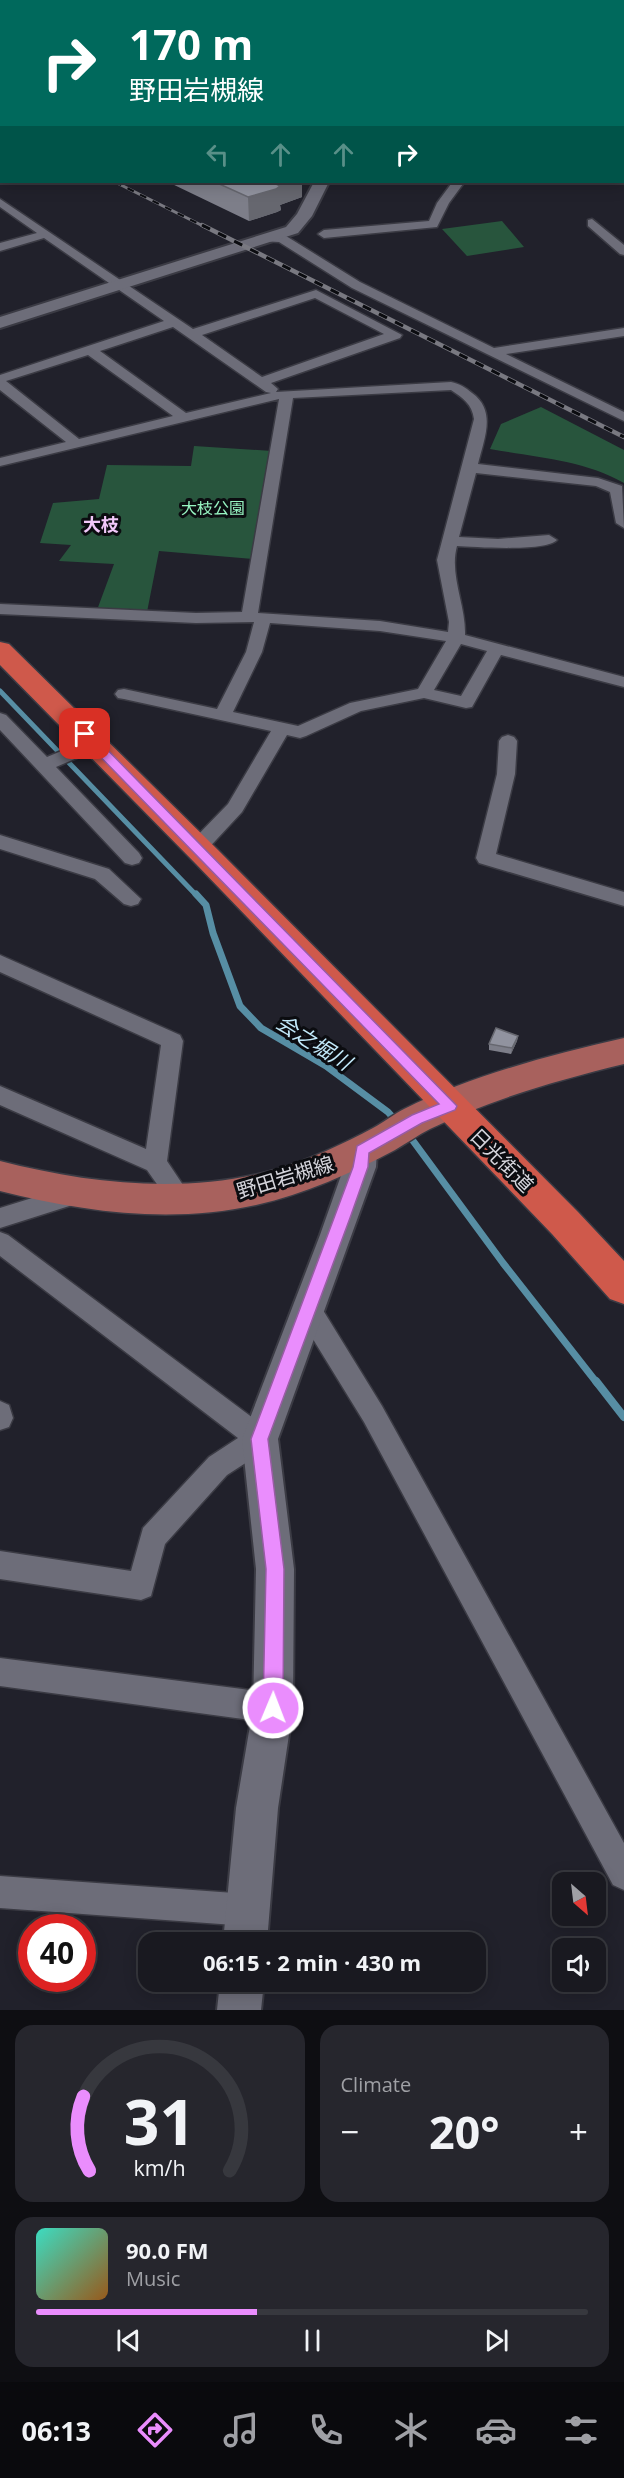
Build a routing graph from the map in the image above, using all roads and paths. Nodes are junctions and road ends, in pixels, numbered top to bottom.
1 (320, 183) edge
2 (459, 183) edge
3 (0, 202) edge
4 (592, 223) dead end
5 (296, 228) junction
6 (46, 234) junction
7 (324, 234) dead end
8 (267, 238) junction
9 (0, 247) edge
10 (624, 250) edge
11 (337, 274) junction
12 (121, 285) junction
13 (175, 322) junction
14 (0, 323) edge
15 (624, 332) edge
16 (192, 334) junction
17 (90, 350) junction
18 (492, 352) junction
19 (0, 381) edge
20 (261, 382) junction
21 (284, 395) junction
22 (624, 417) edge
23 (184, 418) junction
24 (77, 444) junction
25 (0, 462) edge
26 (470, 468) junction
27 (624, 523) edge
28 (549, 540) dead end
29 (450, 541) junction
30 (0, 609) edge
31 (256, 617) junction
32 (456, 638) junction
33 (497, 648) junction
34 (0, 650) edge
35 (624, 682) edge
36 (424, 693) junction
37 (124, 694) dead end
38 (223, 714) junction
39 (0, 719) edge
40 (282, 728) junction
41 (508, 741) dead end
42 (85, 748) junction
43 (48, 764) junction
44 (0, 842) edge
45 (197, 848) junction
46 (132, 858) dead end
47 (131, 899) dead end
48 (624, 899) edge
49 (0, 963) edge
50 (624, 1051) edge
51 (0, 1095) edge
52 (450, 1106) junction
53 (388, 1136) junction
54 (155, 1163) junction
55 (0, 1176) edge
56 (80, 1193) junction
57 (181, 1200) junction
58 (0, 1218) edge
59 (0, 1242) edge
60 (621, 1280) edge
61 (309, 1310) junction
62 (260, 1439) junction
63 (0, 1565) edge
64 (0, 1672) edge
65 (273, 1708) junction
66 (624, 1874) edge
67 (0, 1892) edge
68 (247, 1926) edge
69 (241, 1992) edge
70 (239, 2010) edge

1 - 5 street
2 - 7 street
3 - 6 street
4 - 10 street
5 - 8 street
5 - 11 street
6 - 9 street
6 - 12 street
8 - 11 street
8 - 12 street
11 - 18 street
12 - 13 street
12 - 14 street
13 - 16 street
13 - 17 street
15 - 18 street
16 - 20 street
16 - 20 street
17 - 19 street
17 - 23 street
18 - 22 street
19 - 24 street
20 - 21 street
21 - 23 street
21 - 26 street
21 - 31 street
23 - 24 street
24 - 25 street
26 - 27 street
26 - 29 street
28 - 29 street
29 - 32 street
30 - 31 street
31 - 32 street
31 - 38 street
32 - 33 street
32 - 36 street
33 - 35 street
33 - 36 street
34 - 42 highway, 日光街道
36 - 40 street
37 - 38 street
38 - 40 street
39 - 43 street
40 - 45 street
41 - 48 street
42 - 43 street
42 - 45 highway, 日光街道
43 - 46 street
44 - 47 street
45 - 52 highway, 日光街道
49 - 54 street
50 - 52 main road, 野田岩槻線
51 - 54 street
52 - 53 main road, 野田岩槻線
52 - 60 highway, 日光街道
53 - 57 main road, 野田岩槻線
53 - 61 street
54 - 57 street
55 - 56 main road, 野田岩槻線
56 - 57 main road, 野田岩槻線
56 - 58 street
59 - 62 street
61 - 62 street
61 - 66 street
62 - 63 street
62 - 65 street
64 - 65 street
65 - 68 street
67 - 68 street
69 - 70 street

